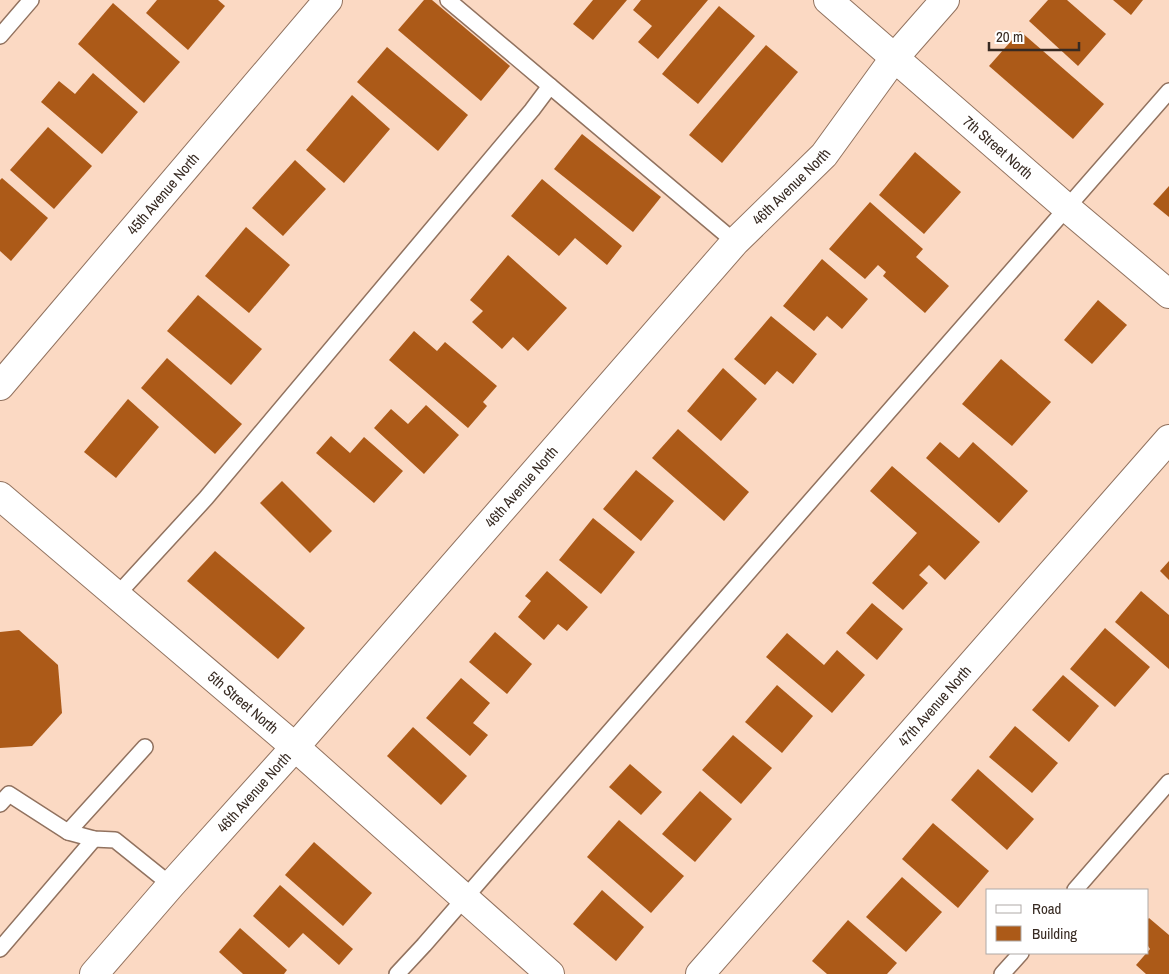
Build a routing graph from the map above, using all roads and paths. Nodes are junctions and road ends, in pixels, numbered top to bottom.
1 (31, 0) edge
2 (328, 0) edge
3 (448, 0) edge
4 (828, 0) edge
5 (945, 0) edge
6 (0, 36) edge
7 (895, 57) junction
8 (550, 86) junction
9 (1169, 91) edge
10 (1067, 208) junction
11 (734, 242) junction
12 (1169, 294) edge
13 (0, 386) edge
14 (1169, 439) edge
15 (0, 496) edge
16 (117, 596) junction
17 (145, 747) dead end
18 (295, 747) junction
19 (1169, 782) edge
20 (3, 796) edge
21 (68, 832) junction
22 (94, 839) junction
23 (171, 885) junction
24 (1076, 889) edge
25 (465, 898) junction
26 (0, 949) edge
27 (1020, 954) edge
28 (94, 974) edge
29 (397, 974) edge
30 (550, 974) edge
31 (700, 974) edge
32 (1002, 974) edge

1 - 6 lane
2 - 13 street, 45th Avenue North
3 - 8 lane
4 - 7 street, 7th Street North
5 - 7 street, 46th Avenue North
7 - 10 street, 7th Street North
7 - 11 street, 46th Avenue North
8 - 11 lane
8 - 16 lane
9 - 10 lane
10 - 12 street, 7th Street North
10 - 25 lane
11 - 18 street, 46th Avenue North
14 - 31 street, 47th Avenue North
15 - 16 street, 5th Street North
16 - 18 street, 5th Street North
17 - 21 lane
18 - 23 street, 46th Avenue North
18 - 25 street, 5th Street North
19 - 24 lane
20 - 21 lane
21 - 22 lane
22 - 23 lane
22 - 26 lane
23 - 28 street, 46th Avenue North
25 - 29 lane
25 - 30 street, 5th Street North
27 - 32 lane

